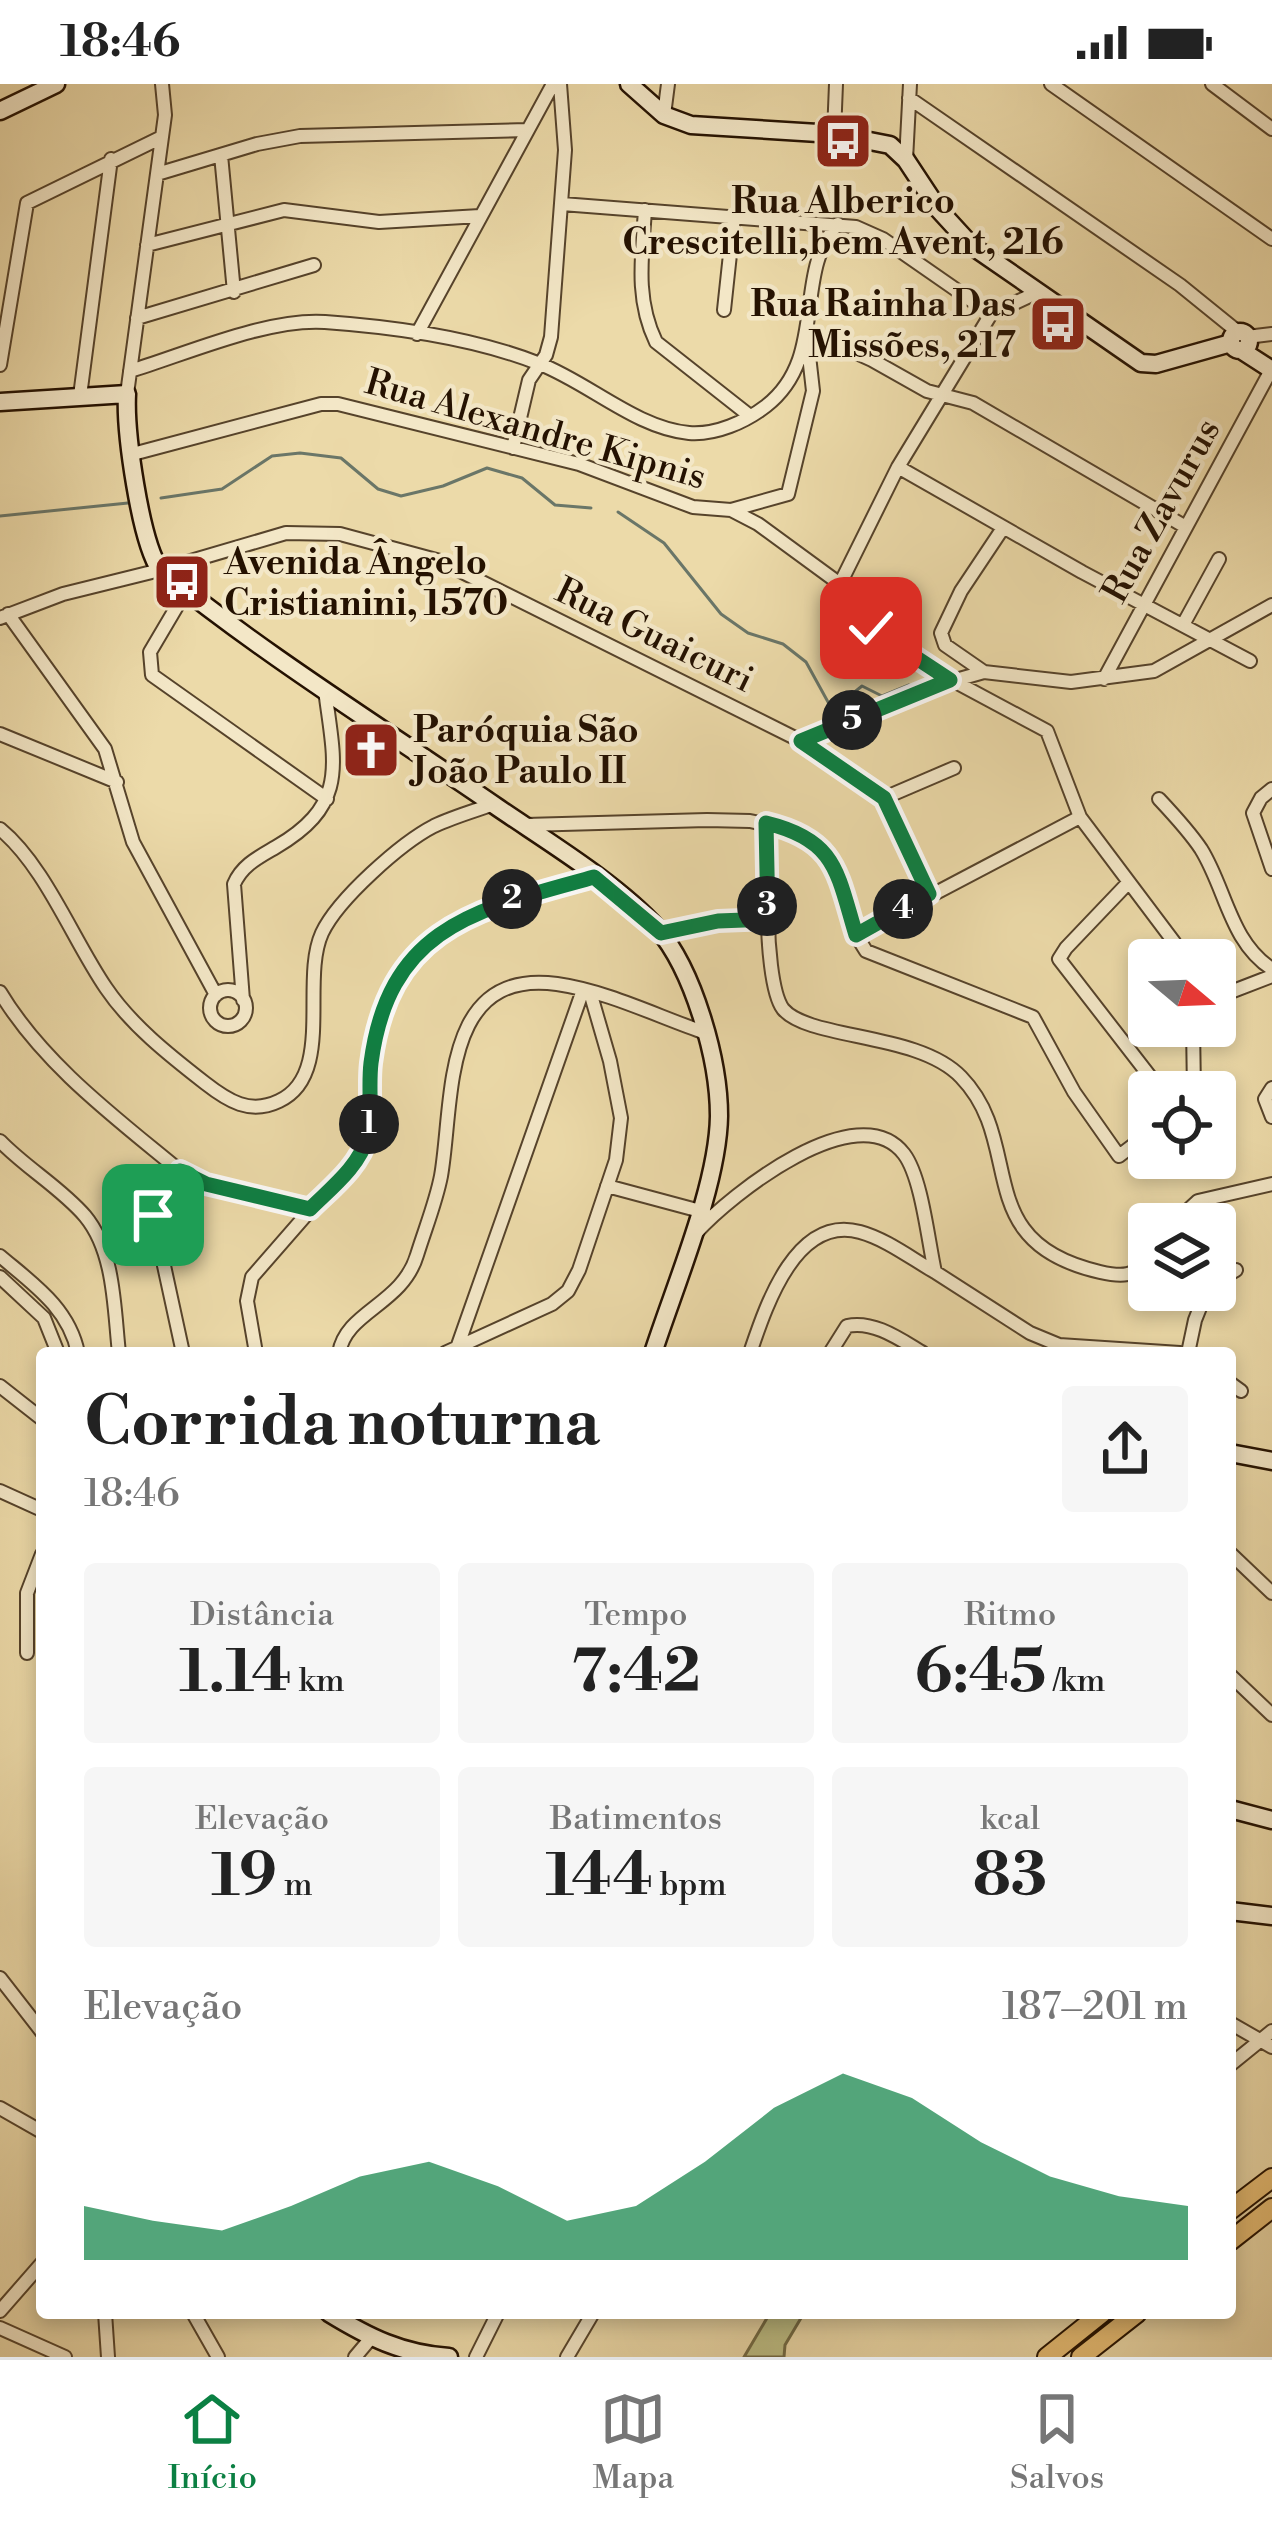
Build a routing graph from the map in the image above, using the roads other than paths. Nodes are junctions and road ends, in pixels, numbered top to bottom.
1 (56, 84) edge
2 (162, 84) edge
3 (556, 84) edge
4 (629, 84) edge
5 (668, 84) edge
6 (836, 84) edge
7 (1051, 84) edge
8 (1212, 84) edge
9 (909, 91) edge
10 (0, 110) edge
11 (664, 115) junction
12 (1272, 129) edge
13 (527, 130) junction
14 (834, 134) junction
15 (162, 137) junction
16 (221, 155) junction
17 (111, 159) junction
18 (907, 160) junction
19 (157, 174) junction
20 (562, 204) junction
21 (645, 210) junction
22 (480, 216) junction
23 (734, 217) junction
24 (229, 224) junction
25 (838, 224) junction
26 (1272, 239) edge
27 (147, 245) junction
28 (314, 265) dead end
29 (234, 292) junction
30 (1036, 293) junction
31 (724, 310) dead end
32 (991, 314) junction
33 (136, 318) junction
34 (417, 334) junction
35 (807, 334) junction
36 (1272, 334) edge
37 (1240, 340) junction
38 (541, 364) junction
39 (0, 365) edge
40 (1271, 370) edge
41 (130, 371) junction
42 (127, 394) junction
43 (940, 395) junction
44 (80, 396) junction
45 (0, 401) edge
46 (750, 416) junction
47 (513, 448) junction
48 (129, 454) junction
49 (898, 467) junction
50 (731, 510) junction
51 (1184, 526) junction
52 (1003, 528) junction
53 (1220, 559) dead end
54 (160, 571) junction
55 (840, 584) junction
56 (186, 591) junction
57 (1142, 602) junction
58 (1272, 605) edge
59 (4, 616) edge
60 (1184, 623) junction
61 (1210, 638) junction
62 (1250, 661) dead end
63 (984, 672) junction
64 (1104, 679) junction
65 (950, 680) junction
66 (325, 689) junction
67 (0, 734) edge
68 (801, 741) junction
69 (954, 768) dead end
70 (117, 782) junction
71 (1272, 789) edge
72 (884, 798) junction
73 (327, 799) junction
74 (1159, 799) dead end
75 (494, 805) junction
76 (1080, 818) junction
77 (766, 823) junction
78 (524, 825) junction
79 (0, 829) edge
80 (1272, 868) edge
81 (594, 877) junction
82 (1128, 884) junction
83 (929, 894) junction
84 (768, 919) junction
85 (666, 932) junction
86 (856, 935) junction
87 (1172, 939) edge
88 (1272, 973) edge
89 (1236, 989) edge
90 (586, 991) junction
91 (0, 992) edge
92 (216, 995) junction
93 (244, 1000) junction
94 (706, 1034) junction
95 (1145, 1071) edge
96 (1272, 1088) edge
97 (1272, 1117) edge
98 (0, 1141) edge
99 (1128, 1149) edge
100 (180, 1171) junction
101 (1272, 1184) edge
102 (608, 1186) junction
103 (1196, 1203) edge
104 (310, 1209) junction
105 (708, 1211) junction
106 (0, 1256) edge
107 (935, 1272) junction
108 (1128, 1274) edge
109 (0, 1277) edge
110 (1199, 1311) edge
111 (56, 1347) edge
112 (76, 1347) edge
113 (117, 1347) edge
114 (182, 1347) edge
115 (255, 1347) edge
116 (341, 1347) edge
117 (452, 1347) edge
118 (457, 1347) edge
119 (655, 1347) edge
120 (752, 1347) edge
121 (834, 1347) edge
122 (912, 1347) edge
123 (1090, 1347) edge
124 (1186, 1347) edge
125 (0, 1386) edge
126 (36, 1414) edge
127 (1236, 1455) edge
128 (1270, 1462) edge
129 (0, 1491) edge
130 (36, 1507) edge
131 (1236, 1559) edge
132 (36, 1570) edge
133 (1272, 1593) edge
134 (27, 1653) dead end
135 (1236, 1681) edge
136 (1272, 1715) edge
137 (1236, 1811) edge
138 (1272, 1820) edge
139 (1236, 1912) edge
140 (1272, 1916) edge
141 (0, 1978) edge
142 (36, 2024) edge
143 (1236, 2026) edge
144 (1272, 2031) edge
145 (1266, 2044) edge
146 (1236, 2062) edge
147 (0, 2108) edge
148 (36, 2129) edge
149 (1272, 2177) edge
150 (1236, 2205) edge
151 (1272, 2208) edge
152 (1236, 2236) edge
153 (36, 2270) edge
154 (0, 2311) edge
155 (105, 2319) edge
156 (196, 2319) edge
157 (496, 2319) edge
158 (589, 2319) edge
159 (1094, 2319) edge
160 (1129, 2319) edge
161 (364, 2327) edge
162 (0, 2328) edge
163 (64, 2357) edge
164 (108, 2357) edge
165 (218, 2357) edge
166 (356, 2357) edge
167 (448, 2357) edge
168 (476, 2357) edge
169 (567, 2357) edge
170 (1047, 2357) edge
171 (1081, 2357) edge

1 - 10 street
2 - 15 street
3 - 13 street
3 - 20 street
4 - 11 street
5 - 11 street
6 - 14 street
7 - 26 street
8 - 12 street
9 - 18 street
9 - 37 street
11 - 14 street
13 - 16 street
13 - 22 street
14 - 18 street
15 - 17 street
15 - 19 street
16 - 19 street
16 - 24 street
17 - 39 street
17 - 44 street
18 - 30 street
19 - 27 street
20 - 21 street
20 - 38 street
21 - 23 street
21 - 46 street
22 - 24 street
22 - 34 street
23 - 25 street
23 - 31 street
24 - 27 street
24 - 29 street
25 - 32 street
25 - 35 street
27 - 33 street
28 - 29 street
29 - 33 street
30 - 32 street
30 - 37 street
32 - 43 street
33 - 41 street
34 - 38 street
34 - 41 street
35 - 43 street
35 - 46 street
35 - 50 street, Rua Alexandre Kipnis
36 - 37 street
37 - 40 street
38 - 46 street
38 - 47 street
40 - 51 street, Rua Zavurus
41 - 42 street
42 - 44 street
42 - 48 street
43 - 49 street
43 - 51 street
44 - 45 street
47 - 48 street, Rua Alexandre Kipnis
47 - 50 street, Rua Alexandre Kipnis
48 - 54 street
49 - 52 street
49 - 55 street
50 - 55 street
51 - 57 street, Rua Zavurus
52 - 57 street
52 - 63 street
53 - 60 street
54 - 56 street
54 - 59 street, Rua Guaicuri
54 - 68 street, Rua Guaicuri
55 - 65 street
56 - 66 street
56 - 73 street
57 - 60 street
57 - 64 street, Rua Zavurus
58 - 61 street
59 - 70 street
60 - 61 street
61 - 62 street
61 - 64 street
63 - 64 street
63 - 65 street
65 - 68 street
65 - 76 street
66 - 73 street
66 - 75 street
67 - 70 street
68 - 72 street, Rua Guaicuri
69 - 72 street
70 - 92 street
71 - 80 street
72 - 83 street
73 - 93 street
74 - 88 street
75 - 78 street
75 - 79 street
76 - 82 street
76 - 83 street
77 - 78 street
77 - 84 street
77 - 86 street
78 - 81 street
81 - 85 street
81 - 104 street
82 - 87 street
82 - 95 street
83 - 86 street
84 - 85 street
84 - 108 street
85 - 94 street
85 - 105 street
86 - 99 street
88 - 89 street
90 - 94 street
90 - 102 street
90 - 116 street
90 - 117 street
91 - 100 street
92 - 93 street
92 - 93 street
94 - 105 street
96 - 97 street
98 - 113 street
100 - 104 street
100 - 114 street
101 - 103 street
102 - 105 street
102 - 118 street
104 - 115 street
105 - 107 street
105 - 119 street
106 - 112 street
107 - 120 street
107 - 123 street
109 - 111 street
110 - 124 street
121 - 122 street
125 - 126 street
127 - 128 street
129 - 130 street
131 - 133 street
132 - 134 street
135 - 136 street
137 - 138 street
139 - 140 street
141 - 142 street
143 - 145 street
144 - 145 street
145 - 146 street
147 - 148 street
149 - 150 main road
151 - 152 main road
153 - 154 street
155 - 164 street
156 - 165 street
157 - 168 street
158 - 169 street
159 - 170 main road
160 - 171 main road
161 - 166 street
161 - 167 street
162 - 163 street

